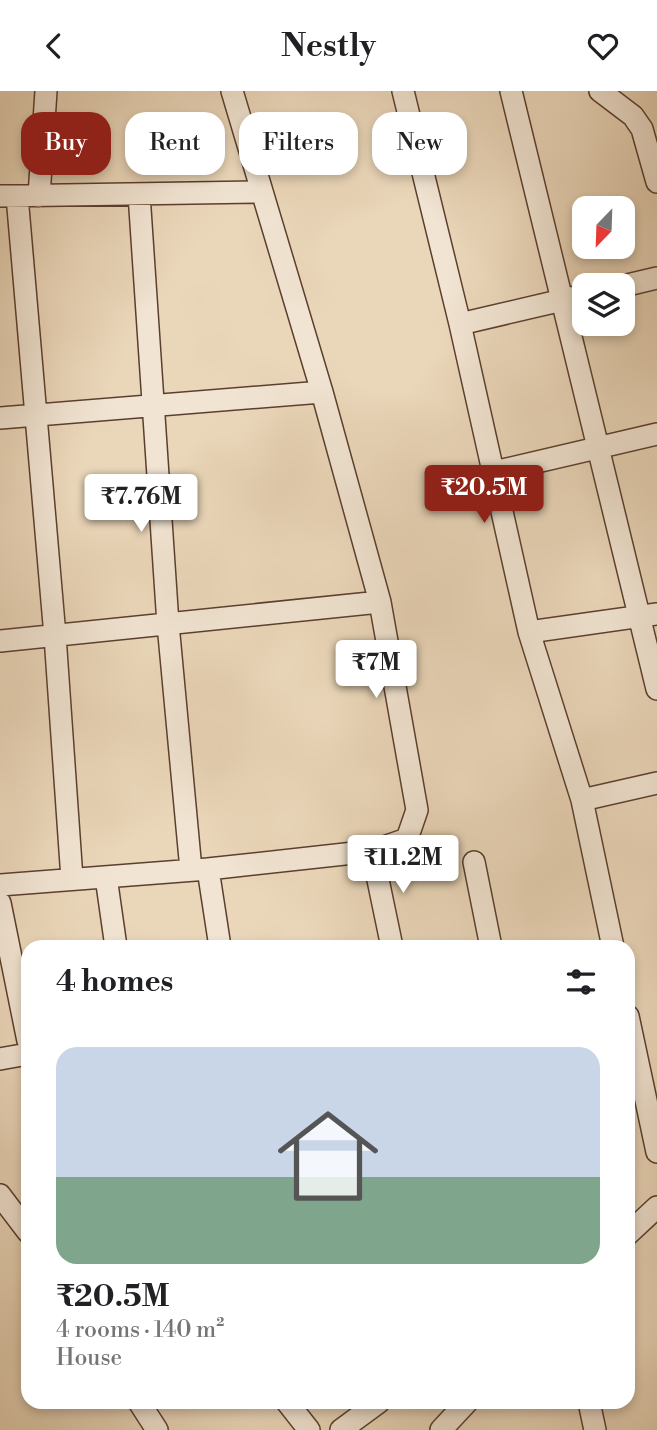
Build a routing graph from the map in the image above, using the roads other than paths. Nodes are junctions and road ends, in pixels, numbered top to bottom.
1 (46, 91) edge
2 (232, 91) edge
3 (403, 91) edge
4 (512, 91) edge
5 (600, 91) edge
6 (657, 182) edge
7 (261, 192) junction
8 (139, 194) junction
9 (39, 195) junction
10 (9, 196) edge
11 (657, 278) edge
12 (635, 283) edge
13 (572, 298) edge
14 (561, 301) junction
15 (460, 324) junction
16 (322, 392) junction
17 (154, 405) junction
18 (34, 415) junction
19 (0, 418) edge
20 (657, 434) edge
21 (598, 450) junction
22 (494, 472) junction
23 (380, 602) junction
24 (649, 616) edge
25 (168, 624) junction
26 (529, 632) junction
27 (55, 636) junction
28 (0, 641) edge
29 (657, 689) edge
30 (657, 783) edge
31 (582, 800) junction
32 (372, 851) junction
33 (474, 862) dead end
34 (199, 870) junction
35 (106, 877) junction
36 (72, 880) junction
37 (0, 885) edge
38 (0, 902) edge
39 (115, 940) edge
40 (218, 940) edge
41 (391, 940) edge
42 (490, 940) edge
43 (612, 940) edge
44 (21, 1006) edge
45 (635, 1049) edge
46 (21, 1056) edge
47 (0, 1059) edge
48 (657, 1152) edge
49 (0, 1195) edge
50 (657, 1207) edge
51 (21, 1223) edge
52 (635, 1227) edge
53 (144, 1409) edge
54 (292, 1409) edge
55 (370, 1409) edge
56 (460, 1409) edge
57 (590, 1409) edge
58 (157, 1430) edge
59 (309, 1430) edge
60 (341, 1430) edge
61 (441, 1430) edge
62 (595, 1430) edge

1 - 9 street
2 - 7 street
3 - 15 street
4 - 14 street
5 - 6 street
7 - 8 street
7 - 16 street
8 - 9 street
8 - 17 street
9 - 10 street
10 - 18 street
11 - 12 street
13 - 14 street
14 - 15 street
14 - 21 street
15 - 22 street
16 - 17 street
16 - 23 street
17 - 18 street
17 - 25 street
18 - 19 street
18 - 27 street
20 - 21 street
21 - 22 street
21 - 24 street
22 - 26 street
23 - 25 street
23 - 32 street
24 - 26 street
24 - 29 street
25 - 27 street
25 - 34 street
26 - 31 street
27 - 28 street
27 - 36 street
30 - 31 street
31 - 43 street
32 - 34 street
32 - 41 street
33 - 42 street
34 - 35 street
34 - 40 street
35 - 36 street
35 - 39 street
36 - 37 street
38 - 44 street
45 - 48 street
46 - 47 street
49 - 51 street
50 - 52 street
53 - 58 street
54 - 59 street
55 - 60 street
56 - 61 street
57 - 62 street

